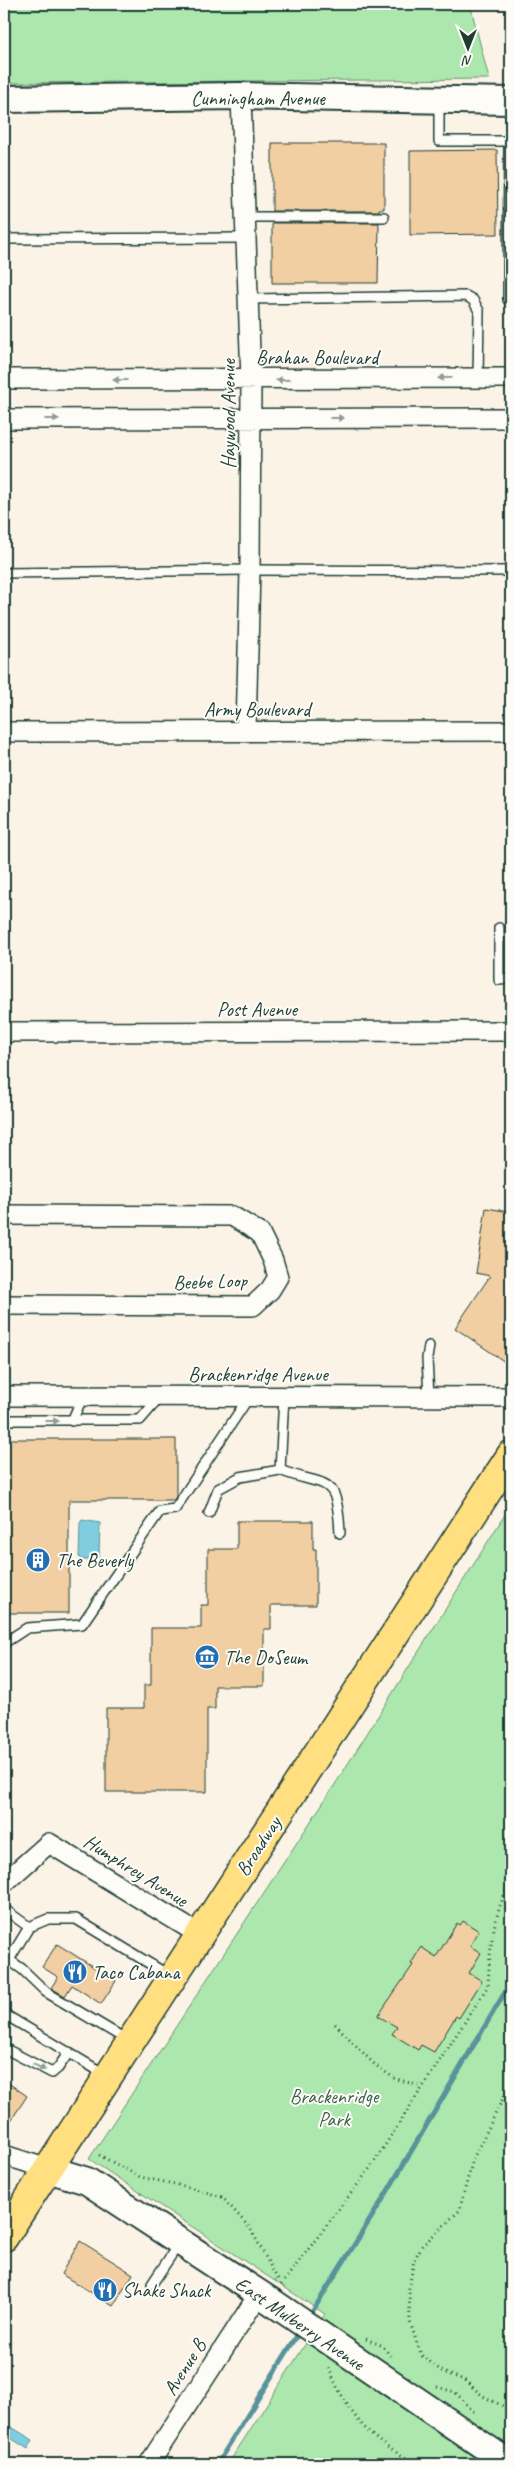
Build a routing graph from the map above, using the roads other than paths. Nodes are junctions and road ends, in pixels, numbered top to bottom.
1 (242, 96) junction
2 (4, 99) edge
3 (439, 99) junction
4 (511, 100) edge
5 (510, 142) edge
6 (246, 217) junction
7 (384, 217) dead end
8 (246, 238) junction
9 (4, 239) edge
10 (248, 299) junction
11 (511, 300) edge
12 (478, 378) junction
13 (511, 378) edge
14 (4, 379) edge
15 (251, 380) junction
16 (511, 418) edge
17 (4, 419) edge
18 (250, 419) junction
19 (250, 570) junction
20 (511, 571) edge
21 (4, 574) edge
22 (511, 731) edge
23 (4, 732) edge
24 (246, 732) junction
25 (499, 928) dead end
26 (511, 979) edge
27 (511, 1031) edge
28 (4, 1032) edge
29 (4, 1215) edge
30 (4, 1304) edge
31 (429, 1346) dead end
32 (4, 1396) edge
33 (83, 1396) junction
34 (161, 1396) junction
35 (249, 1396) junction
36 (284, 1397) junction
37 (429, 1397) junction
38 (511, 1397) edge
39 (4, 1411) edge
40 (6, 1420) edge
41 (72, 1421) junction
42 (511, 1455) edge
43 (280, 1470) junction
44 (209, 1513) dead end
45 (340, 1533) dead end
46 (4, 1643) edge
47 (4, 1883) edge
48 (4, 1909) edge
49 (29, 1927) junction
50 (200, 1935) junction
51 (6, 1963) edge
52 (172, 1978) junction
53 (4, 2014) edge
54 (130, 2042) junction
55 (4, 2048) edge
56 (69, 2052) junction
57 (108, 2076) junction
58 (4, 2155) edge
59 (48, 2169) junction
60 (4, 2237) edge
61 (180, 2242) junction
62 (152, 2284) dead end
63 (272, 2297) junction
64 (149, 2464) edge
65 (510, 2464) edge

1 - 2 street, Cunningham Avenue
1 - 3 street, Cunningham Avenue
1 - 6 street, Haywood Avenue
3 - 4 street, Cunningham Avenue
3 - 5 lane
5 - 11 lane
6 - 7 lane
6 - 8 street, Haywood Avenue
8 - 9 lane
8 - 10 street, Haywood Avenue
10 - 12 lane
10 - 15 street, Haywood Avenue
12 - 13 street, Brahan Boulevard
12 -> 15 street, Brahan Boulevard
15 -> 14 street, Brahan Boulevard
15 - 18 street, Haywood Avenue
18 -> 16 street
17 -> 18 street
18 - 19 street, Haywood Avenue
19 - 20 lane
19 - 21 lane
19 - 24 street, Haywood Avenue
22 - 24 street, Army Boulevard
23 - 24 street, Army Boulevard
25 - 26 lane
27 - 28 street, Post Avenue
29 - 30 street, Beebe Loop
31 - 37 lane
32 - 33 street, Brackenridge Avenue
33 - 34 street, Brackenridge Avenue
33 - 41 lane
34 - 35 street, Brackenridge Avenue
34 - 41 lane
35 - 36 street, Brackenridge Avenue
35 - 46 lane
36 - 37 street, Brackenridge Avenue
36 - 43 lane
37 - 38 street, Brackenridge Avenue
39 - 40 lane
40 -> 41 lane
42 - 50 main road, Broadway
43 - 44 lane
43 - 45 lane
47 - 50 street, Humphrey Avenue
48 - 49 lane
49 - 51 lane
49 - 52 lane
50 - 52 main road, Broadway
51 - 54 lane
52 - 54 main road, Broadway
53 - 56 lane
54 - 57 main road, Broadway
55 -> 56 lane
56 - 57 lane
57 - 59 main road, Broadway
58 - 59 street, East Mulberry Avenue
59 - 60 main road, Broadway
59 - 61 street, East Mulberry Avenue
61 - 62 lane
61 - 63 street, East Mulberry Avenue
63 - 64 street, Avenue B
63 - 65 street, East Mulberry Avenue

